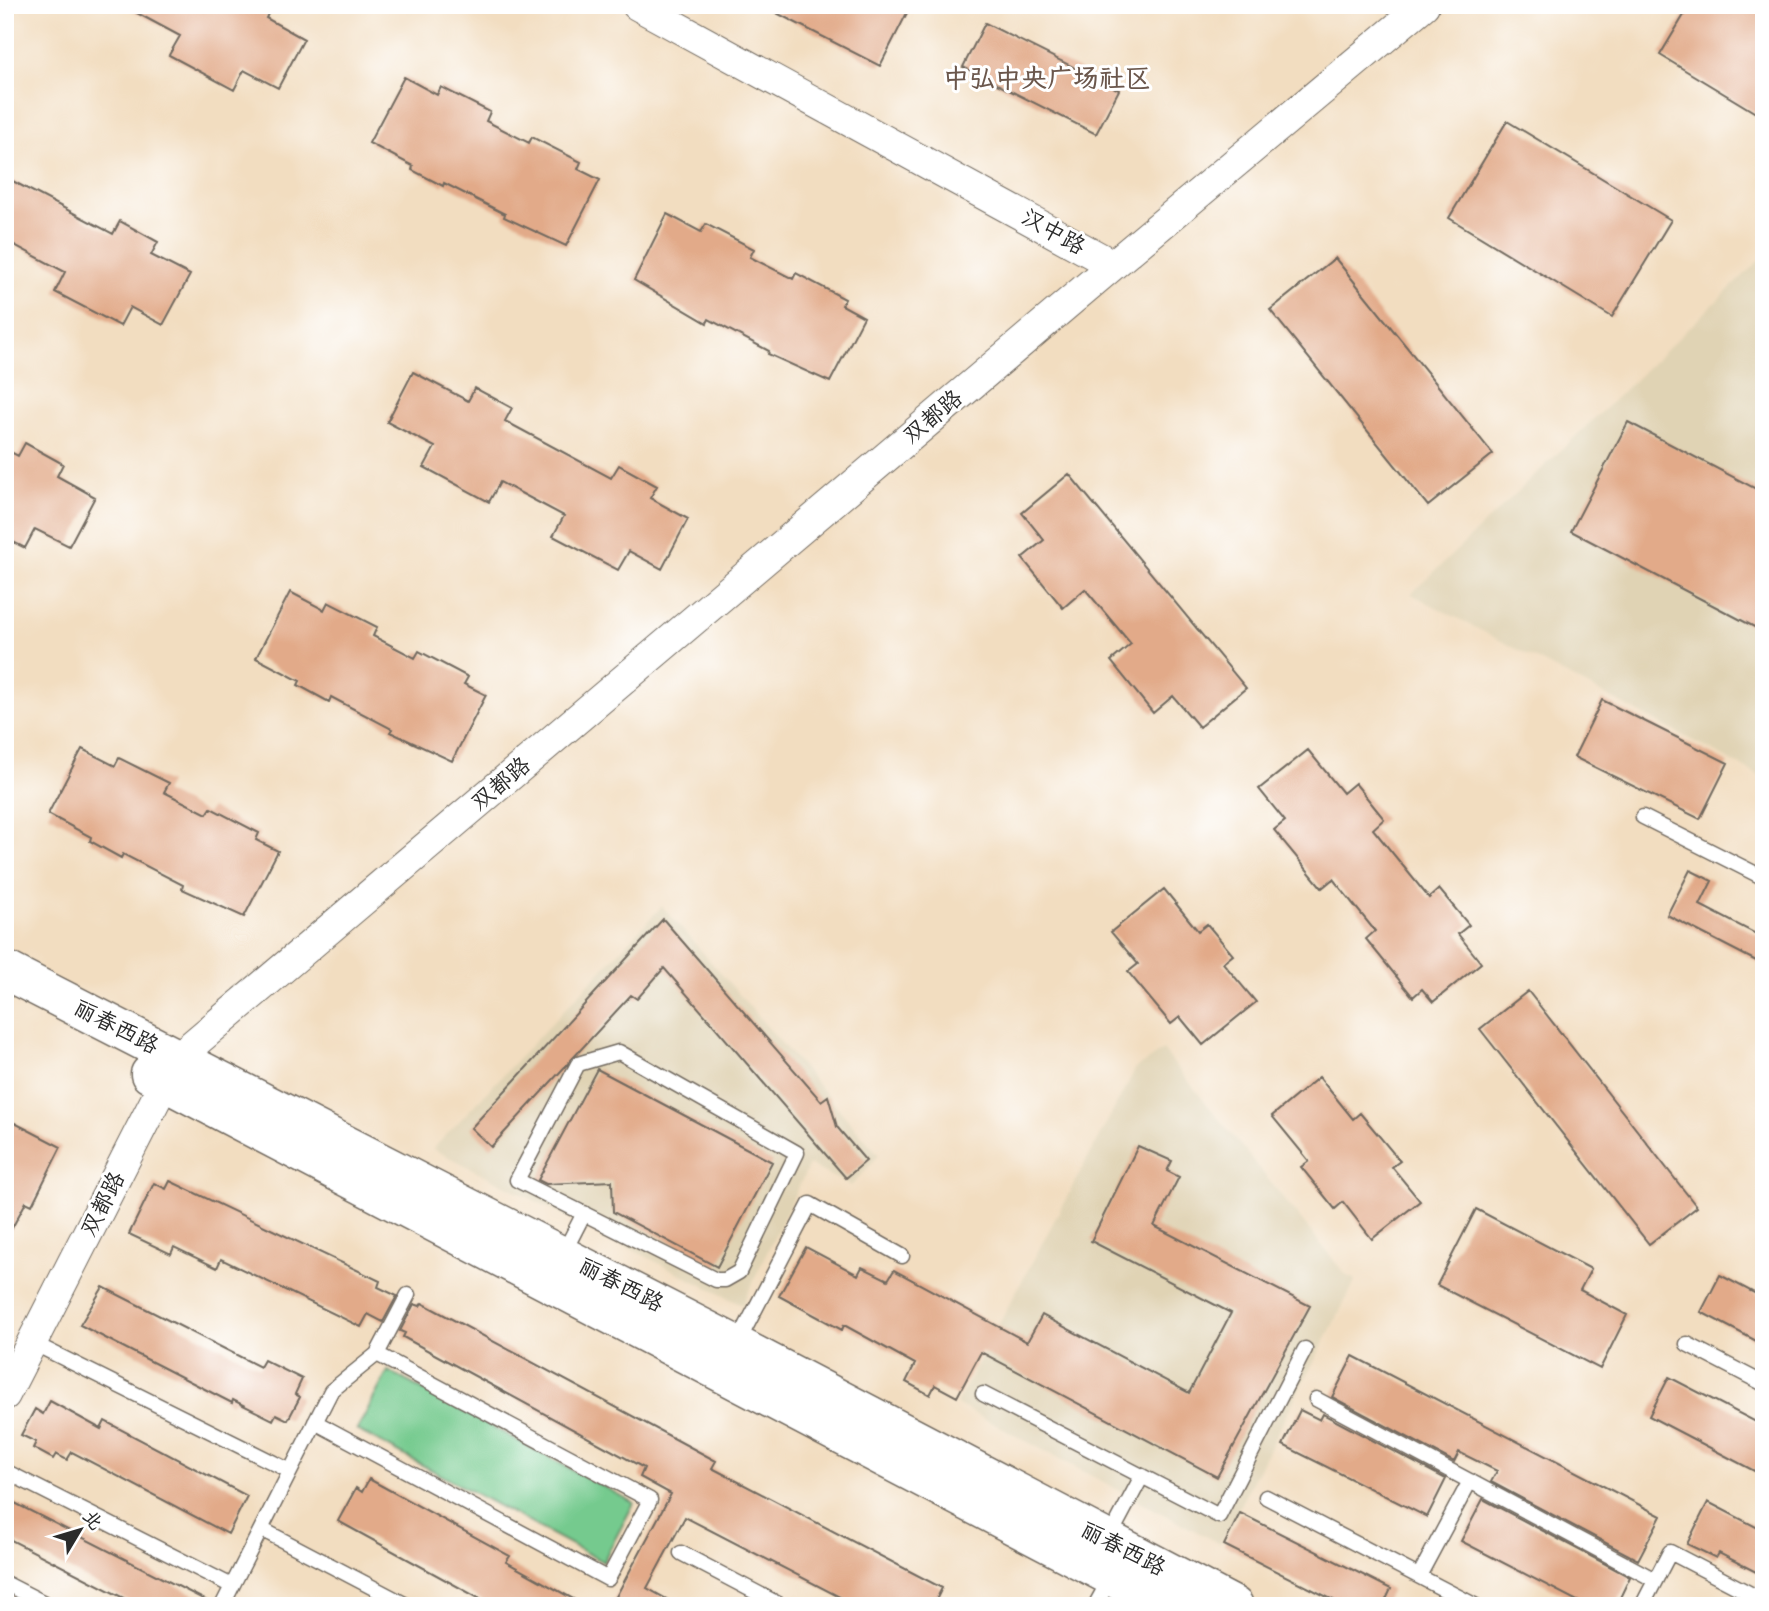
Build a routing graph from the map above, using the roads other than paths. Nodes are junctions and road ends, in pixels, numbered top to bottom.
1 (637, 5) edge
2 (1424, 5) edge
3 (1113, 265) junction
4 (1643, 817) dead end
5 (1764, 878) edge
6 (5, 970) edge
7 (5, 1000) edge
8 (171, 1070) junction
9 (584, 1213) junction
10 (562, 1255) junction
11 (902, 1256) dead end
12 (408, 1295) dead end
13 (33, 1343) junction
14 (1686, 1344) dead end
15 (736, 1345) junction
16 (1305, 1349) dead end
17 (377, 1354) junction
18 (1764, 1384) edge
19 (7, 1388) edge
20 (983, 1394) dead end
21 (1316, 1399) dead end
22 (315, 1422) junction
23 (5, 1471) edge
24 (290, 1471) junction
25 (1142, 1476) junction
26 (1470, 1481) junction
27 (1266, 1497) dead end
28 (261, 1529) junction
29 (681, 1553) dead end
30 (1110, 1568) edge
31 (1419, 1576) junction
32 (1655, 1580) junction
33 (5, 1583) edge
34 (232, 1586) junction
35 (1764, 1601) edge
36 (50, 1606) edge
37 (222, 1606) edge
38 (408, 1606) edge
39 (782, 1606) edge
40 (1168, 1606) edge
41 (1234, 1606) edge
42 (1476, 1606) edge
43 (1642, 1606) edge

1 - 3 street, 汉中路
2 - 3 street
3 - 8 street, 双都路
4 - 5 lane
6 - 8 main road, 丽春西路
7 - 8 main road, 丽春西路
8 - 10 main road, 丽春西路
8 - 13 street, 双都路
8 - 30 main road, 丽春西路
9 - 9 lane
9 - 10 lane
10 - 15 main road, 丽春西路
11 - 15 lane
12 - 17 lane
13 - 19 street, 双都路
13 - 24 lane
14 - 18 lane
15 - 30 main road, 丽春西路
16 - 25 lane
17 - 22 lane
17 - 22 lane
20 - 25 lane
21 - 26 lane
22 - 24 lane
23 - 34 lane
24 - 28 lane
25 - 30 lane
26 - 31 lane
26 - 32 lane
27 - 31 lane
28 - 34 lane
28 - 38 lane
29 - 39 lane
30 - 40 main road, 丽春西路
30 - 41 main road, 丽春西路
31 - 42 lane
32 - 35 lane
32 - 43 lane
33 - 36 lane
34 - 37 lane

